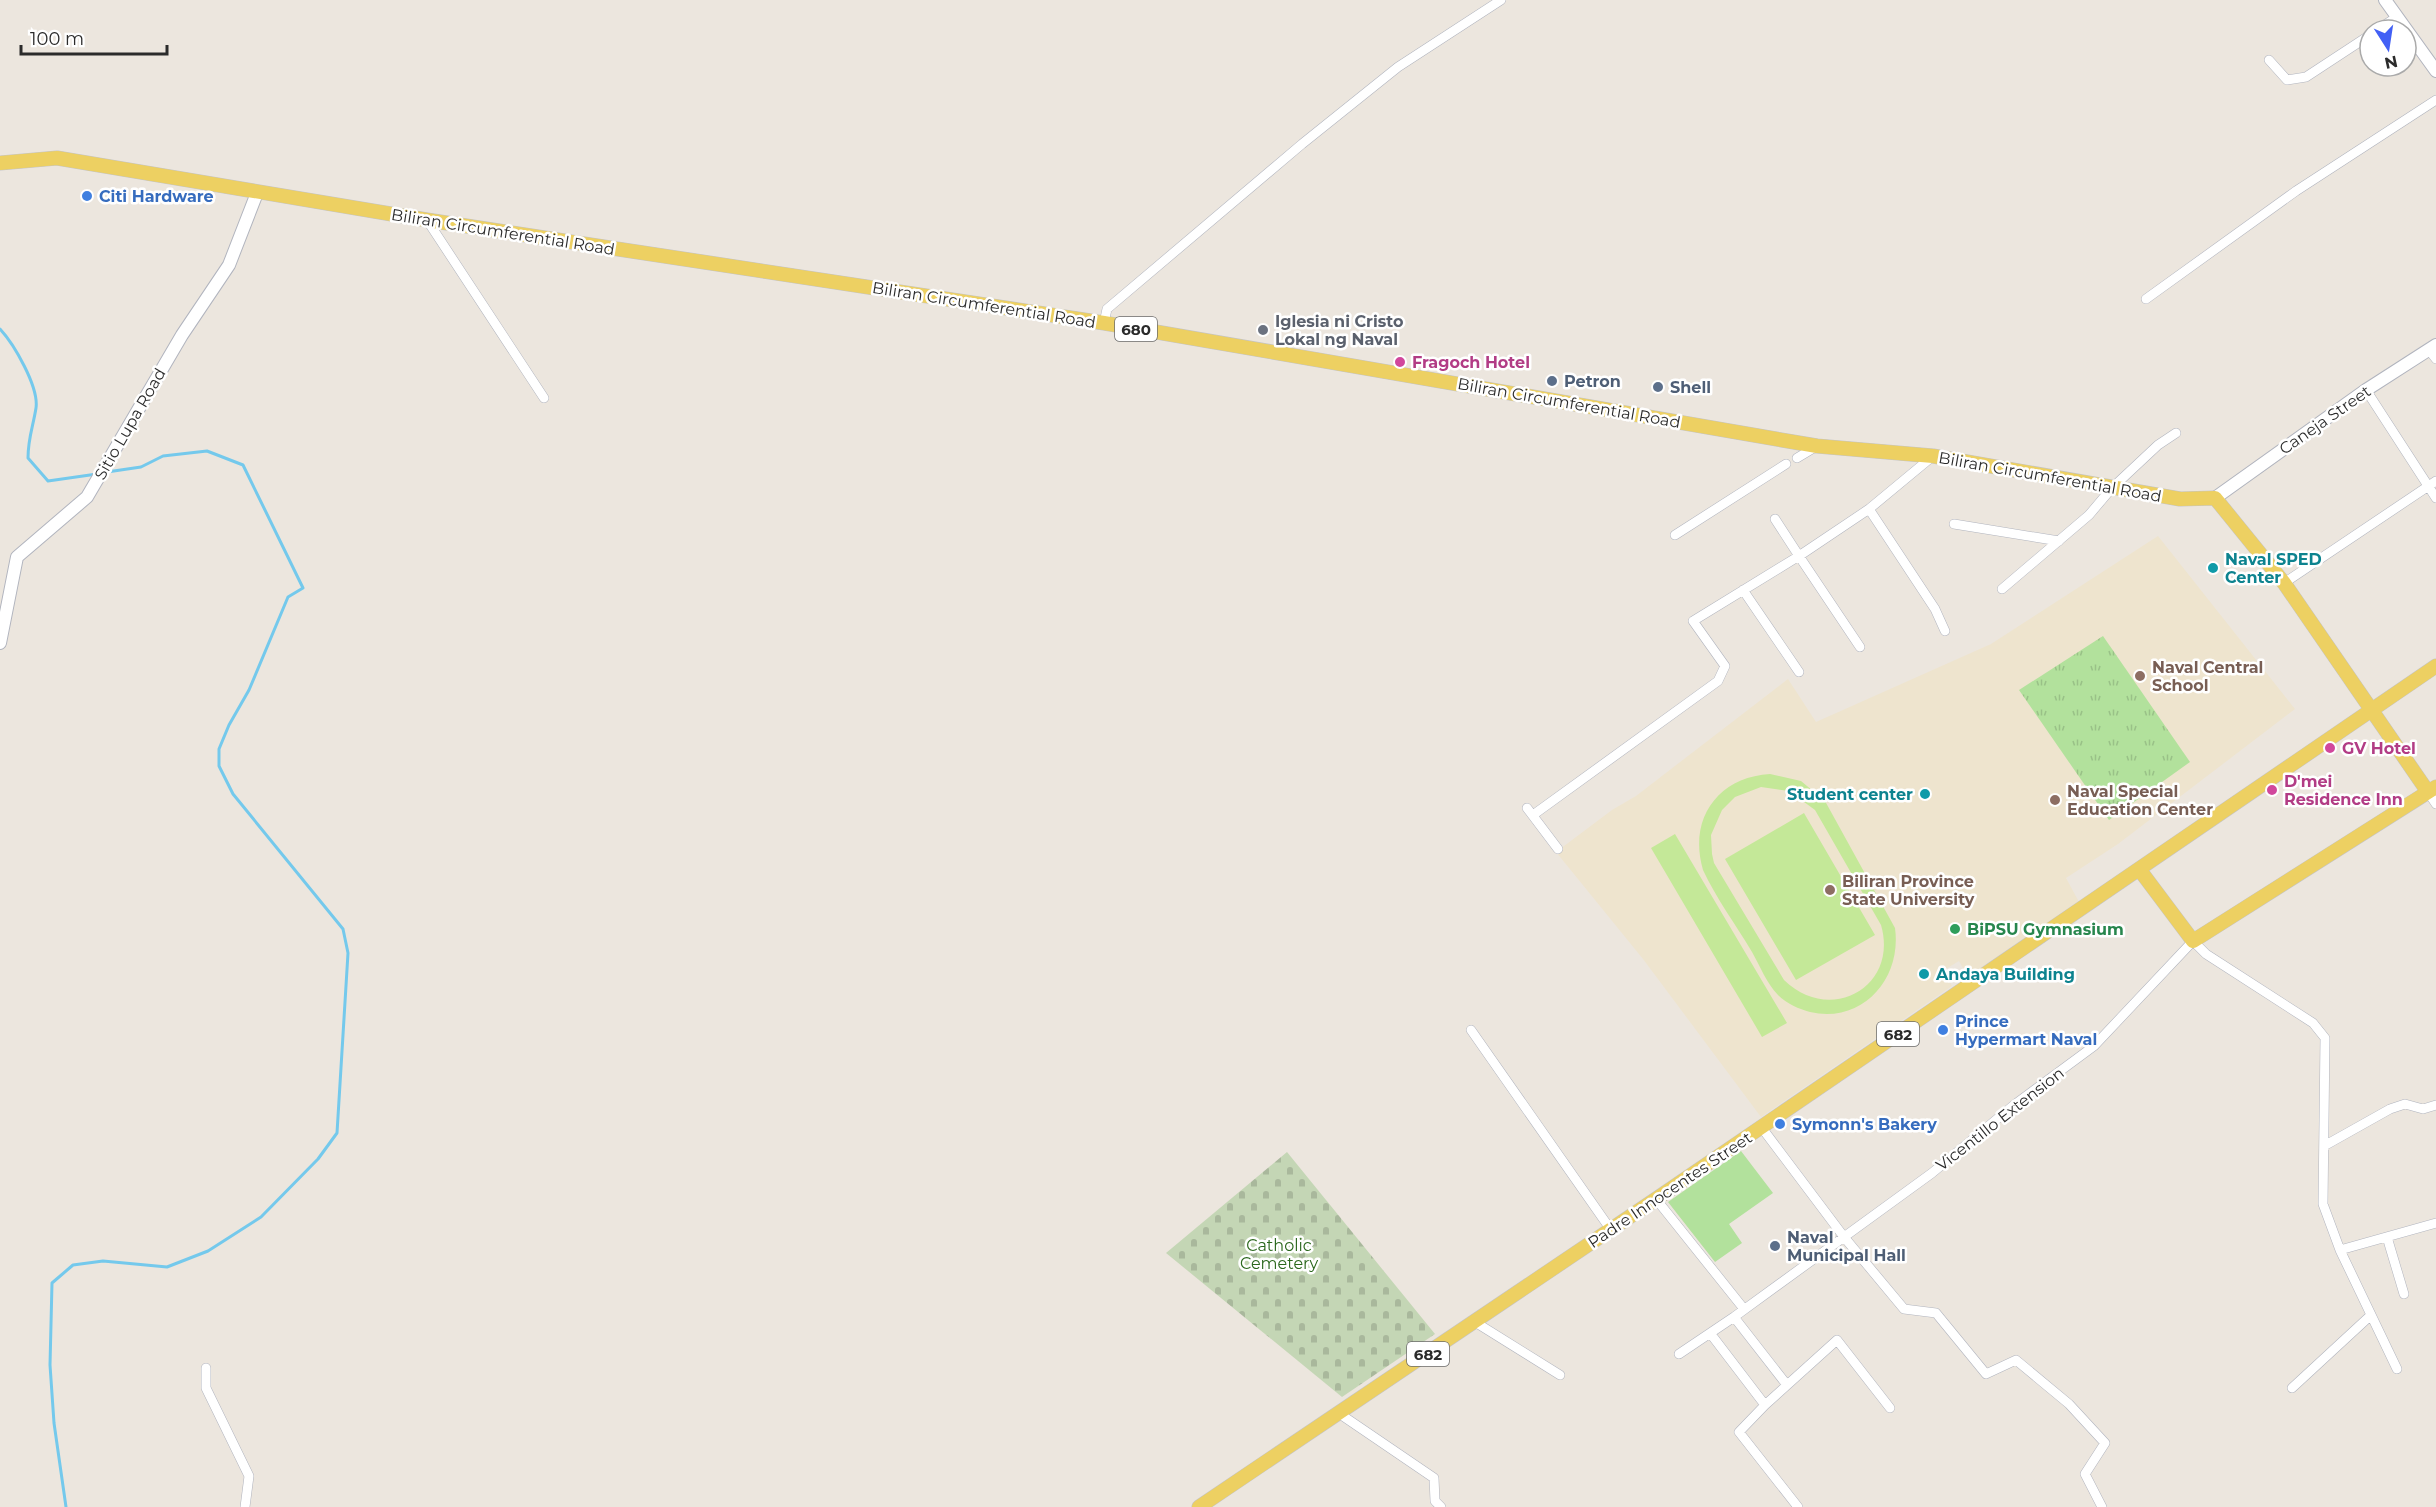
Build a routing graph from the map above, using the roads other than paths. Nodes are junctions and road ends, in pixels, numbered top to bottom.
1 (1502, 0) edge
2 (2385, 0) edge
3 (2397, 17) joint
4 (2358, 43) edge
5 (2269, 60) dead end
6 (2436, 70) edge
7 (2436, 100) edge
8 (0, 164) edge
9 (257, 193) junction
10 (427, 220) junction
11 (2146, 298) dead end
12 (1104, 323) junction
13 (2434, 351) edge
14 (2366, 390) junction
15 (544, 398) dead end
16 (2176, 434) dead end
17 (1816, 446) junction
18 (1933, 456) junction
19 (1797, 458) dead end
20 (1786, 464) dead end
21 (2432, 484) edge
22 (2111, 489) junction
23 (2215, 498) junction
24 (2436, 498) edge
25 (1869, 509) junction
26 (1774, 519) dead end
27 (1954, 524) dead end
28 (1675, 535) dead end
29 (2059, 541) junction
30 (1799, 556) junction
31 (2284, 583) junction
32 (2002, 589) dead end
33 (1743, 590) junction
34 (1945, 631) dead end
35 (0, 643) edge
36 (1860, 647) dead end
37 (2436, 666) edge
38 (1799, 672) dead end
39 (2372, 709) junction
40 (2432, 789) edge
41 (2436, 804) edge
42 (1558, 849) dead end
43 (2139, 869) junction
44 (2193, 941) junction
45 (1471, 1030) dead end
46 (2436, 1105) edge
47 (1761, 1128) junction
48 (2324, 1146) junction
49 (1656, 1199) junction
50 (2436, 1223) edge
51 (1611, 1230) junction
52 (1845, 1237) junction
53 (2387, 1237) junction
54 (2340, 1250) junction
55 (2404, 1294) dead end
56 (1744, 1310) junction
57 (2370, 1316) junction
58 (1734, 1317) junction
59 (1475, 1322) junction
60 (1710, 1333) junction
61 (1679, 1354) dead end
62 (206, 1368) dead end
63 (2397, 1369) dead end
64 (1560, 1375) dead end
65 (1787, 1385) junction
66 (2292, 1388) dead end
67 (1765, 1405) junction
68 (1890, 1408) dead end
69 (1340, 1414) junction
70 (245, 1507) edge
71 (1199, 1507) edge
72 (1441, 1507) edge
73 (1798, 1507) edge
74 (2102, 1507) edge

1 - 12 street
2 - 3 street
3 - 6 street
4 - 5 street
7 - 11 street
8 - 9 main road, Biliran Circumferential Road / 680
9 - 10 main road, Biliran Circumferential Road / 680
9 - 35 street, Sitio Lupa Road
10 - 12 main road, Biliran Circumferential Road / 680
10 - 15 street
12 - 17 main road, Biliran Circumferential Road / 680
13 - 14 street, Caneja Street
14 - 21 street
14 - 23 street, Caneja Street
16 - 22 street
17 - 18 main road, Biliran Circumferential Road / 680
17 - 19 street
18 - 22 main road, Biliran Circumferential Road / 680
18 - 25 street
20 - 28 street
21 - 24 street
21 - 31 street
22 - 23 main road, Biliran Circumferential Road / 680
22 - 29 street
23 - 31 main road
25 - 30 street
25 - 34 street
26 - 30 street
27 - 29 street
29 - 32 street
30 - 33 street
30 - 36 street
31 - 39 main road
33 - 38 street
33 - 42 street
37 - 39 main road, Padre Innocentes Street
39 - 40 main road
39 - 43 main road, Padre Innocentes Street / 682
40 - 41 street
40 - 44 main road, Vicentillo Extension
43 - 44 main road
43 - 47 main road, Padre Innocentes Street / 682
44 - 48 street
44 - 52 street, Vicentillo Extension
45 - 51 street
46 - 48 street
47 - 49 main road, Padre Innocentes Street / 682
47 - 52 street
48 - 54 street
49 - 51 main road, Padre Innocentes Street / 682
49 - 56 street
50 - 53 street
51 - 59 main road, Padre Innocentes Street / 682
52 - 56 street, Vicentillo Extension
52 - 74 street
53 - 54 street
53 - 55 street
54 - 57 street
56 - 58 street, Vicentillo Extension
57 - 63 street
57 - 66 street
58 - 60 street, Vicentillo Extension
58 - 65 street
59 - 64 street
59 - 69 main road, Padre Innocentes Street / 682
60 - 61 street, Vicentillo Extension
60 - 67 street
62 - 70 street
65 - 67 street
65 - 68 street
67 - 73 street
69 - 71 main road, Padre Innocentes Street / 682
69 - 72 street

